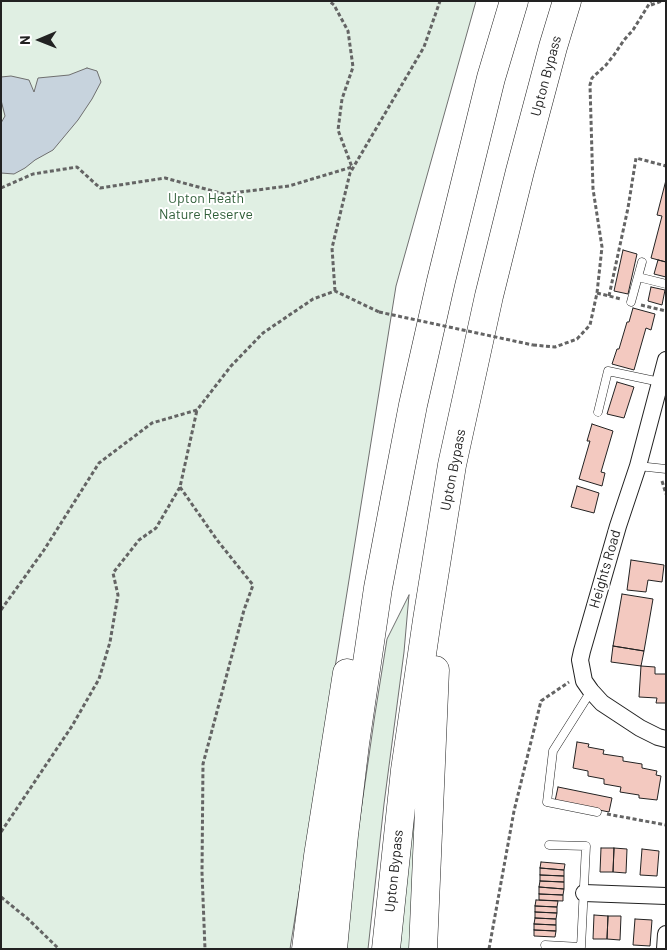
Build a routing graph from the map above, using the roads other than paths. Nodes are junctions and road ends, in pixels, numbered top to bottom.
1 (514, 1) edge
2 (567, 1) edge
3 (642, 262) dead end
4 (638, 277) junction
5 (666, 284) edge
6 (631, 302) dead end
7 (666, 360) edge
8 (660, 382) junction
9 (413, 405) junction
10 (598, 412) dead end
11 (452, 464) junction
12 (638, 466) junction
13 (666, 469) edge
14 (591, 691) junction
15 (666, 739) edge
16 (597, 812) road end
17 (549, 845) dead end
18 (584, 893) junction
19 (666, 896) edge
20 (666, 934) edge
21 (545, 945) dead end
22 (306, 949) edge
23 (333, 949) edge
24 (386, 949) edge
25 (423, 949) edge
26 (665, 949) edge

1 - 9 highway
2 - 11 highway, Upton Bypass
3 - 4 lane
4 - 5 lane
4 - 6 lane
7 - 8 street, Heights Road
8 - 10 lane
8 - 12 street, Heights Road
9 - 22 highway
9 - 23 highway
11 - 24 highway, Upton Bypass
11 - 25 highway
12 - 13 lane
12 - 14 street, Heights Road
14 - 15 street, Heights Road
14 - 16 lane
17 - 18 lane
18 - 19 street
18 - 21 lane
20 - 26 street

